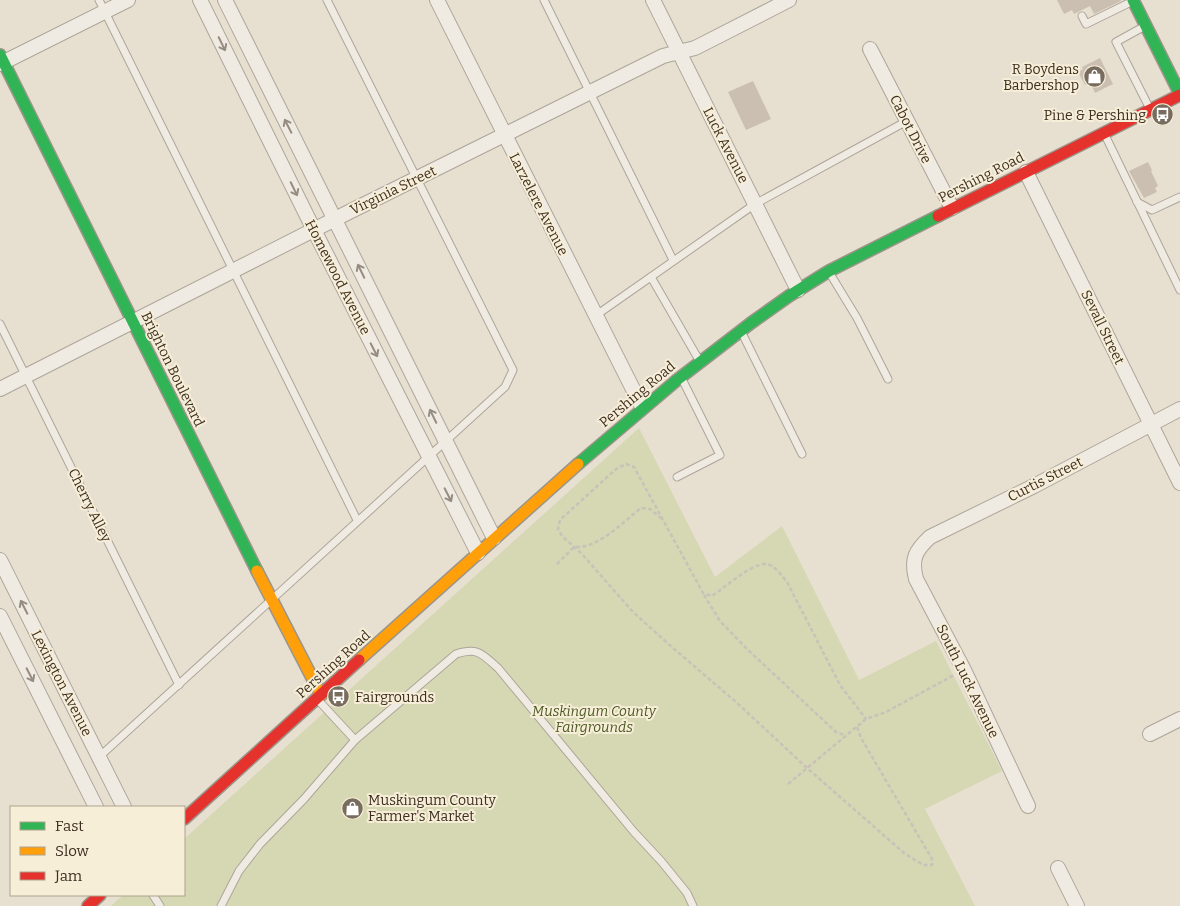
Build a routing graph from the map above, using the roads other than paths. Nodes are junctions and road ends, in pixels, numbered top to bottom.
1 (128, 0) edge
2 (200, 0) edge
3 (225, 0) edge
4 (327, 0) edge
5 (437, 0) edge
6 (544, 0) edge
7 (653, 0) edge
8 (789, 0) edge
9 (1133, 1) edge
10 (102, 6) edge
11 (1082, 16) dead end
12 (1145, 26) junction
13 (870, 48) dead end
14 (679, 52) junction
15 (1, 60) edge
16 (590, 93) junction
17 (1180, 94) edge
18 (1150, 110) junction
19 (907, 121) junction
20 (1103, 132) junction
21 (505, 136) junction
22 (1026, 172) junction
23 (417, 178) junction
24 (1180, 197) edge
25 (1136, 202) junction
26 (755, 204) junction
27 (952, 208) junction
28 (335, 219) junction
29 (314, 230) junction
30 (673, 260) junction
31 (233, 270) junction
32 (829, 272) junction
33 (651, 277) junction
34 (798, 290) junction
35 (1180, 290) edge
36 (595, 316) junction
37 (133, 321) junction
38 (0, 324) edge
39 (741, 331) junction
40 (700, 362) junction
41 (26, 376) junction
42 (681, 377) junction
43 (888, 379) dead end
44 (0, 389) edge
45 (642, 408) junction
46 (1180, 409) edge
47 (1151, 424) junction
48 (445, 440) junction
49 (802, 454) dead end
50 (428, 457) junction
51 (677, 477) dead end
52 (1180, 483) edge
53 (358, 520) junction
54 (494, 538) junction
55 (478, 553) junction
56 (915, 555) joint
57 (0, 560) edge
58 (271, 599) junction
59 (0, 616) edge
60 (179, 685) junction
61 (319, 697) junction
62 (1180, 719) edge
63 (1150, 734) dead end
64 (354, 740) junction
65 (99, 757) junction
66 (95, 806) edge
67 (124, 806) edge
68 (1028, 806) dead end
69 (185, 818) edge
70 (1058, 868) dead end
71 (99, 896) edge
72 (88, 906) edge
73 (221, 906) edge
74 (693, 906) edge
75 (1077, 906) edge

1 - 10 street
2 -> 29 street, Homewood Avenue
28 -> 3 street, Homewood Avenue
4 - 23 lane
5 - 21 street, Larzelere Avenue
6 - 16 lane
7 - 14 street, Luck Avenue
8 - 14 street, Virginia Street
9 - 11 lane
9 - 12 street
10 - 15 street
10 - 31 lane
12 - 17 street
12 - 18 lane
13 - 19 street, Cabot Drive
14 - 16 street, Virginia Street
14 - 26 street, Luck Avenue
15 - 37 street, Brighton Boulevard
16 - 21 street, Virginia Street
16 - 30 lane
17 - 18 street, Pershing Road
18 - 20 street, Pershing Road
19 - 26 lane
19 - 27 street, Cabot Drive
20 - 22 street, Pershing Road
20 - 25 lane
21 - 23 street, Virginia Street
21 - 36 street, Larzelere Avenue
22 - 27 street, Pershing Road
22 - 47 street, Sevall Street
23 - 28 street, Virginia Street
23 - 48 lane
24 - 25 lane
25 - 35 lane
26 - 30 lane
26 - 34 street, Luck Avenue
27 - 32 street, Pershing Road
28 - 29 street, Virginia Street
48 -> 28 street, Homewood Avenue
29 - 31 street, Virginia Street
29 -> 50 street, Homewood Avenue
30 - 33 lane
31 - 37 street, Virginia Street
31 - 53 lane
32 - 34 street, Pershing Road
32 - 43 lane
33 - 36 lane
33 - 40 lane
34 - 39 street, Pershing Road
36 - 45 street, Larzelere Avenue
37 - 41 street, Virginia Street
37 - 58 street, Brighton Boulevard
38 - 41 lane, Cherry Alley
39 - 40 street, Pershing Road
39 - 49 lane
40 - 42 street, Pershing Road
41 - 44 street, Virginia Street
41 - 60 lane, Cherry Alley
42 - 45 street, Pershing Road
42 - 51 lane
45 - 54 street, Pershing Road
46 - 47 street, Curtis Street
47 - 52 street, Sevall Street
47 - 56 street, Curtis Street
48 - 50 lane
48 - 54 street, Homewood Avenue
50 - 53 lane
50 -> 55 street, Homewood Avenue
53 - 58 lane
54 - 55 street, Pershing Road
55 - 61 street, Pershing Road
56 - 68 street, South Luck Avenue
65 -> 57 street, Lexington Avenue
58 - 60 lane
58 - 61 street, Brighton Boulevard
59 -> 66 street, Lexington Avenue
60 - 65 lane
61 - 64 lane
61 - 69 street, Pershing Road
62 - 63 street
64 - 73 lane
64 - 74 lane
65 - 67 street, Lexington Avenue
70 - 75 street
71 - 72 street

